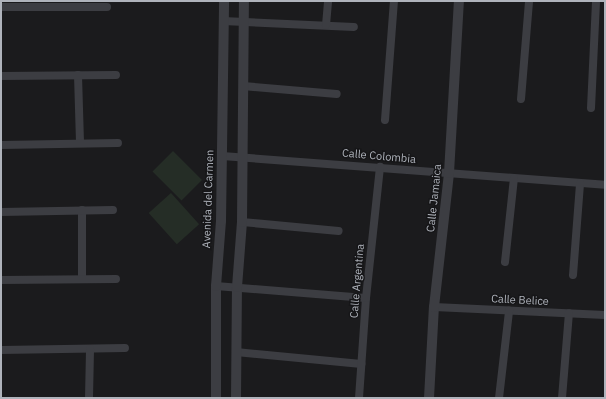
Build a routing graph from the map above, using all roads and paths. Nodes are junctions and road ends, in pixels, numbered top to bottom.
1 (224, 1) edge
2 (244, 1) edge
3 (328, 1) edge
4 (394, 1) edge
5 (459, 1) edge
6 (529, 1) edge
7 (596, 1) edge
8 (107, 7) dead end
9 (1, 8) edge
10 (223, 21) junction
11 (244, 22) junction
12 (326, 25) junction
13 (354, 26) dead end
14 (78, 75) junction
15 (116, 75) dead end
16 (1, 76) edge
17 (243, 86) junction
18 (337, 94) dead end
19 (522, 99) dead end
20 (591, 108) dead end
21 (386, 120) dead end
22 (80, 143) junction
23 (118, 143) dead end
24 (1, 145) edge
25 (222, 156) junction
26 (243, 156) junction
27 (380, 167) junction
28 (449, 173) junction
29 (514, 178) junction
30 (580, 183) junction
31 (605, 185) edge
32 (82, 210) junction
33 (113, 210) dead end
34 (1, 212) edge
35 (242, 222) junction
36 (339, 231) dead end
37 (505, 262) dead end
38 (573, 275) dead end
39 (82, 278) junction
40 (116, 279) dead end
41 (1, 280) edge
42 (216, 286) junction
43 (236, 287) junction
44 (366, 298) junction
45 (434, 307) junction
46 (509, 311) junction
47 (569, 313) junction
48 (605, 315) edge
49 (124, 348) dead end
50 (90, 349) junction
51 (1, 350) edge
52 (236, 352) junction
53 (361, 364) junction
54 (89, 398) edge
55 (216, 398) edge
56 (236, 398) edge
57 (359, 398) edge
58 (429, 398) edge
59 (499, 398) edge
60 (562, 398) edge

1 - 10 street, Avenida del Carmen
2 - 11 street
3 - 12 street
4 - 21 street
5 - 28 street, Calle Jamaica
6 - 19 street
7 - 20 street
8 - 9 street
10 - 11 street
10 - 25 street, Avenida del Carmen
11 - 12 street
11 - 17 street
12 - 13 street
14 - 15 street
14 - 16 street
14 - 22 street
17 - 18 street
17 - 26 street
22 - 23 street
22 - 24 street
25 - 26 street, Calle Colombia
25 - 42 street, Avenida del Carmen
26 - 27 street, Calle Colombia
26 - 35 street
27 - 28 street, Calle Colombia
27 - 44 street, Calle Argentina
28 - 29 street, Calle Colombia
28 - 45 street, Calle Jamaica
29 - 30 street, Calle Colombia
29 - 37 street
30 - 31 street, Calle Colombia
30 - 38 street
32 - 33 street
32 - 34 street
32 - 39 street
35 - 36 street
35 - 43 street
39 - 40 street
39 - 41 street
42 - 43 street
42 - 55 street, Avenida del Carmen
43 - 44 street
43 - 52 street
44 - 53 street, Calle Argentina
45 - 46 street, Calle Belice
45 - 58 street, Calle Jamaica
46 - 47 street, Calle Belice
46 - 59 street
47 - 48 street, Calle Belice
47 - 60 street
49 - 50 street
50 - 51 street
50 - 54 street
52 - 53 street
52 - 56 street
53 - 57 street, Calle Argentina

